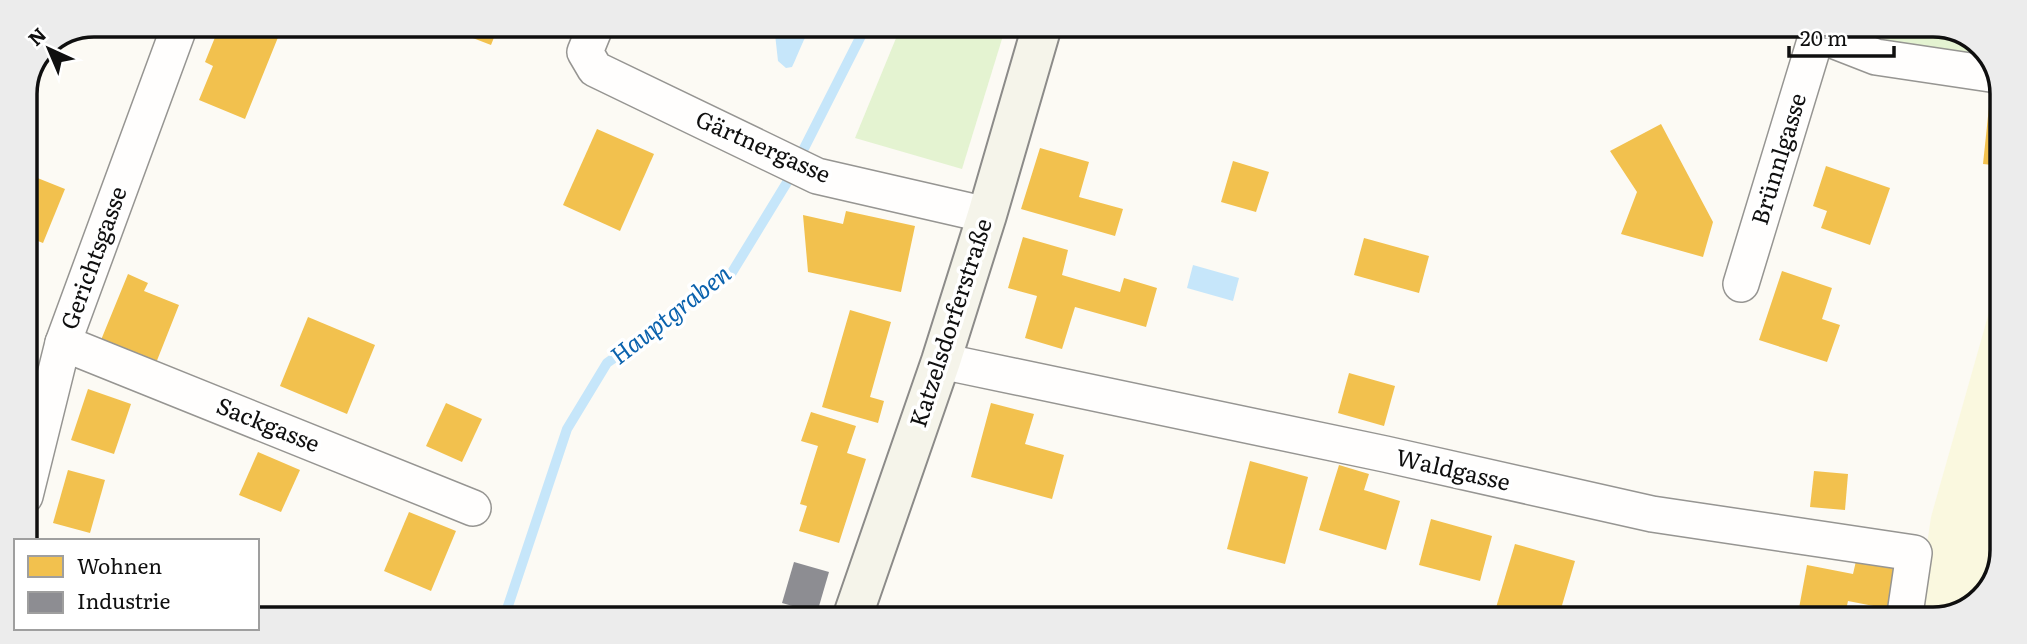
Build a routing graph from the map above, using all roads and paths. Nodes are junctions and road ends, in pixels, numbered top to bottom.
1 (176, 37) edge
2 (591, 37) edge
3 (1039, 37) edge
4 (1816, 37) edge
5 (1831, 37) edge
6 (1986, 73) edge
7 (987, 215) junction
8 (1741, 284) dead end
9 (63, 343) junction
10 (941, 361) junction
11 (37, 448) edge
12 (473, 508) dead end
13 (856, 607) edge
14 (1906, 607) dead end

1 - 9 street, Gerichtsgasse
2 - 7 street, Gärtnergasse
3 - 7 street, Katzelsdorferstraße
4 - 8 street, Brünnlgasse
5 - 6 street
7 - 10 street, Katzelsdorferstraße
9 - 11 street, Gerichtsgasse
9 - 12 street, Sackgasse
10 - 13 street, Katzelsdorferstraße
10 - 14 street, Waldgasse

